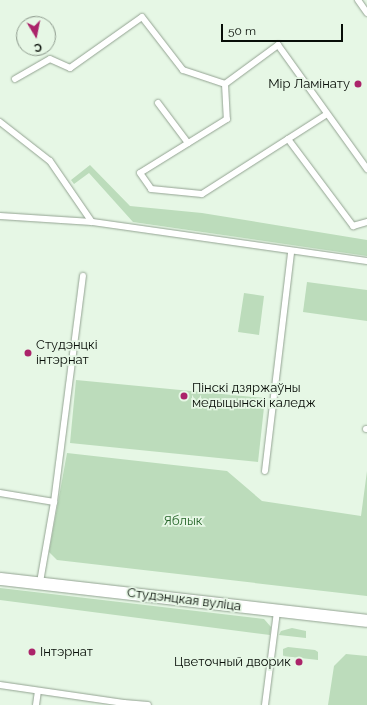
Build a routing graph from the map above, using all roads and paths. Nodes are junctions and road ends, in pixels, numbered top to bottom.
1 (358, 0) edge
2 (367, 13) edge
3 (15, 79) dead end
4 (226, 84) junction
5 (158, 103) dead end
6 (327, 114) junction
7 (0, 122) edge
8 (288, 139) junction
9 (188, 143) junction
10 (367, 169) edge
11 (0, 216) edge
12 (92, 222) junction
13 (367, 222) edge
14 (291, 252) junction
15 (367, 261) edge
16 (84, 276) dead end
17 (265, 471) dead end
18 (0, 493) edge
19 (54, 502) junction
20 (0, 578) edge
21 (40, 582) junction
22 (277, 611) junction
23 (367, 622) edge
24 (0, 686) edge
25 (38, 691) junction
26 (124, 704) edge
27 (36, 705) edge
28 (148, 705) edge
29 (265, 705) edge

1 - 2 lane
3 - 4 lane
4 - 6 lane
4 - 9 lane
5 - 9 lane
6 - 8 lane
6 - 10 lane
7 - 12 lane
8 - 9 lane
8 - 13 lane
11 - 12 lane
12 - 14 lane
14 - 15 lane
14 - 17 lane
16 - 19 lane
18 - 19 lane
19 - 21 lane
20 - 21 street, Студэнцкая вуліца
21 - 22 street, Студэнцкая вуліца
22 - 23 street, Студэнцкая вуліца
22 - 29 lane
24 - 25 lane
25 - 26 lane
25 - 27 lane
26 - 28 lane

